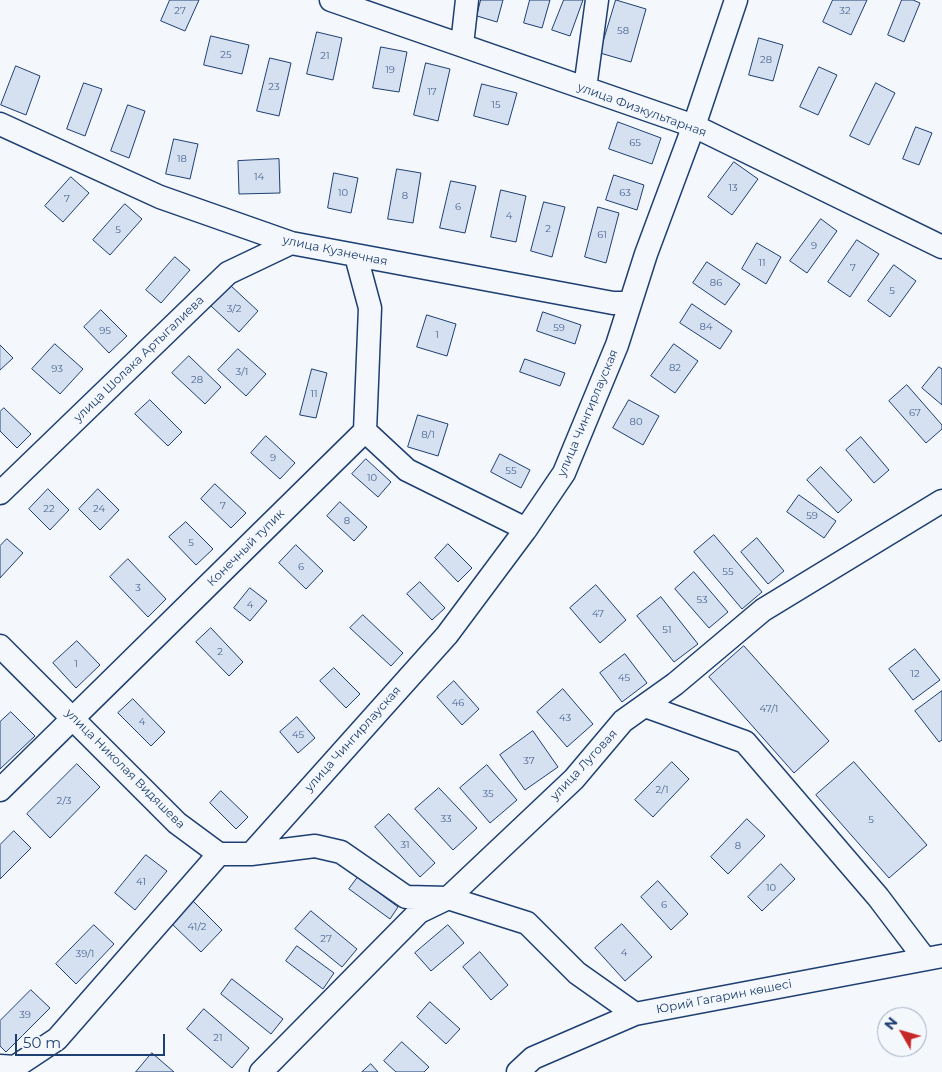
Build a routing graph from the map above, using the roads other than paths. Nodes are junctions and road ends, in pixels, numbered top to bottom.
1 (331, 0) edge
2 (467, 0) edge
3 (597, 0) edge
4 (736, 0) edge
5 (462, 46) junction
6 (585, 88) junction
7 (0, 124) edge
8 (694, 126) junction
9 (291, 243) junction
10 (942, 247) edge
11 (356, 256) junction
12 (630, 304) junction
13 (365, 431) junction
14 (0, 493) edge
15 (942, 501) edge
16 (526, 529) junction
17 (0, 646) edge
18 (645, 706) junction
19 (74, 718) junction
20 (0, 790) edge
21 (219, 854) junction
22 (251, 854) junction
23 (448, 898) junction
24 (934, 958) edge
25 (635, 1014) junction
26 (0, 1066) edge
27 (261, 1072) edge
28 (518, 1072) edge

1 - 5 street, улица Физкультарная
2 - 5 street
3 - 6 street
4 - 8 street, улица Чингирлауская
5 - 6 street, улица Физкультарная
6 - 8 street, улица Физкультарная
7 - 9 street, улица Кузнечная
8 - 10 street, улица Физкультарная
8 - 12 street, улица Чингирлауская
9 - 11 street, улица Кузнечная
9 - 14 street, улица Шолака Артыгалиева
11 - 12 street, улица Кузнечная
11 - 13 street
12 - 16 street, улица Чингирлауская
13 - 16 street
13 - 19 street, Конечный тупик
15 - 18 street, улица Луговая
16 - 22 street, улица Чингирлауская
17 - 19 street, улица Николая Видяшева
18 - 23 street, улица Луговая
18 - 24 street
19 - 20 street, Конечный тупик
19 - 21 street, улица Николая Видяшева
21 - 22 street
21 - 26 street
22 - 23 street
23 - 25 street
23 - 27 street, улица Луговая
24 - 25 street, Юрий Гагарин көшесі
25 - 28 street, Юрий Гагарин көшесі

